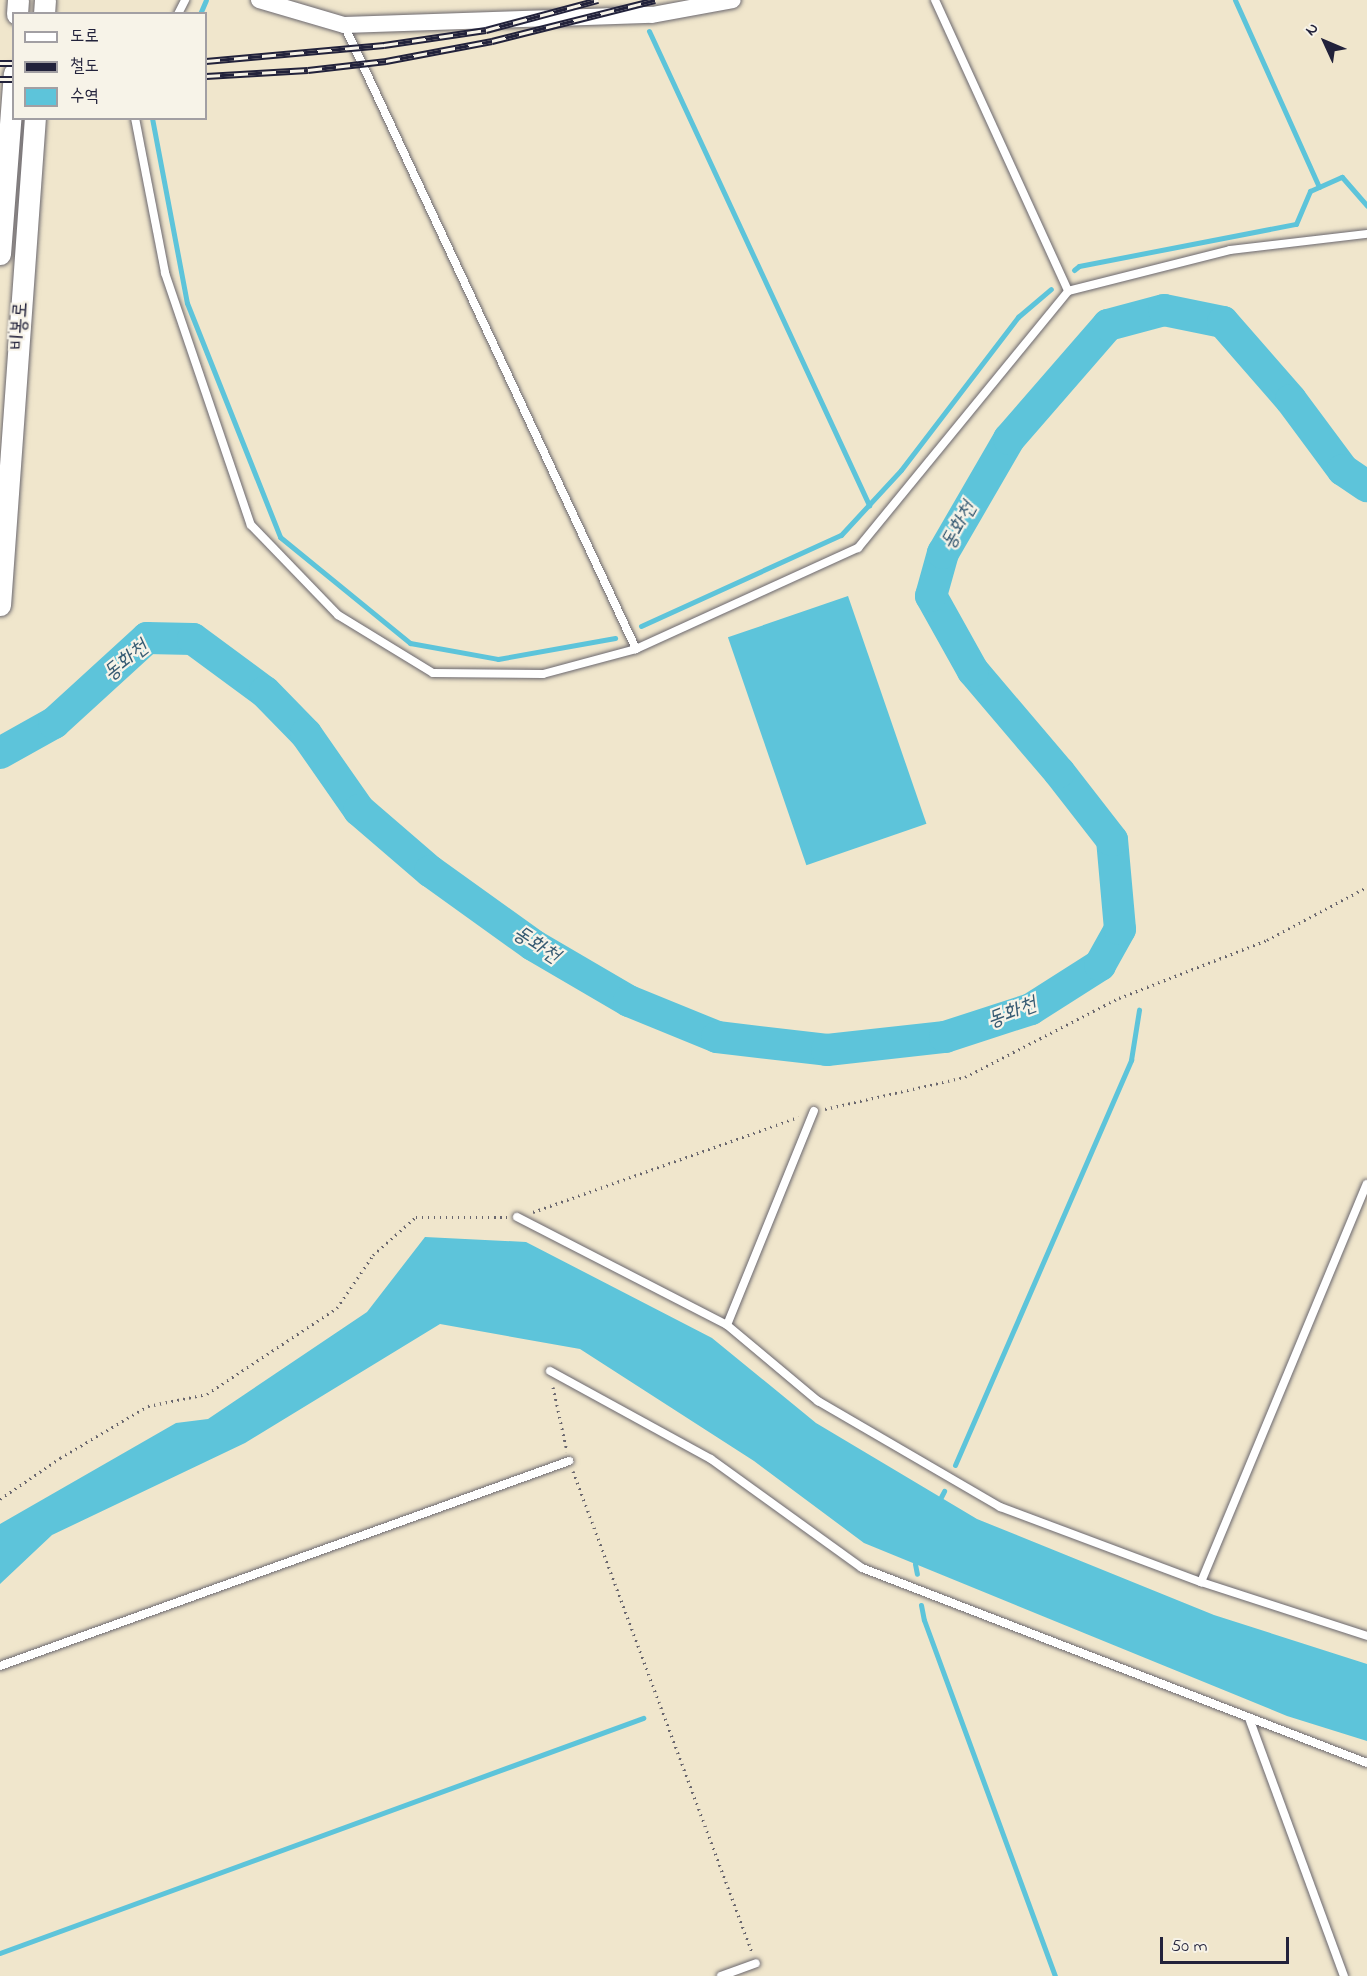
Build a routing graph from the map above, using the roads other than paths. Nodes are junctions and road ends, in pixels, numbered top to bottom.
1 (259, 0) edge
2 (733, 0) edge
3 (935, 0) edge
4 (344, 25) junction
5 (12, 100) edge
6 (35, 120) edge
7 (135, 120) edge
8 (1367, 234) edge
9 (0, 254) edge
10 (1068, 291) junction
11 (0, 605) edge
12 (636, 649) junction
13 (814, 1111) road end
14 (1367, 1184) edge
15 (517, 1217) road end
16 (727, 1325) junction
17 (550, 1371) road end
18 (569, 1461) road end
19 (1201, 1582) junction
20 (1367, 1636) edge
21 (0, 1666) edge
22 (1248, 1718) junction
23 (1367, 1763) edge
24 (756, 1963) road end
25 (721, 1976) edge
26 (1344, 1976) edge

1 - 4 street
2 - 4 street
3 - 10 lane
4 - 12 lane
5 - 9 street
6 - 11 street, 비봉로
7 - 12 lane
8 - 10 lane
10 - 12 lane
13 - 16 lane
14 - 19 lane
15 - 16 lane
16 - 19 lane
17 - 22 lane
18 - 21 lane
19 - 20 lane
22 - 23 lane
22 - 26 lane
24 - 25 lane

